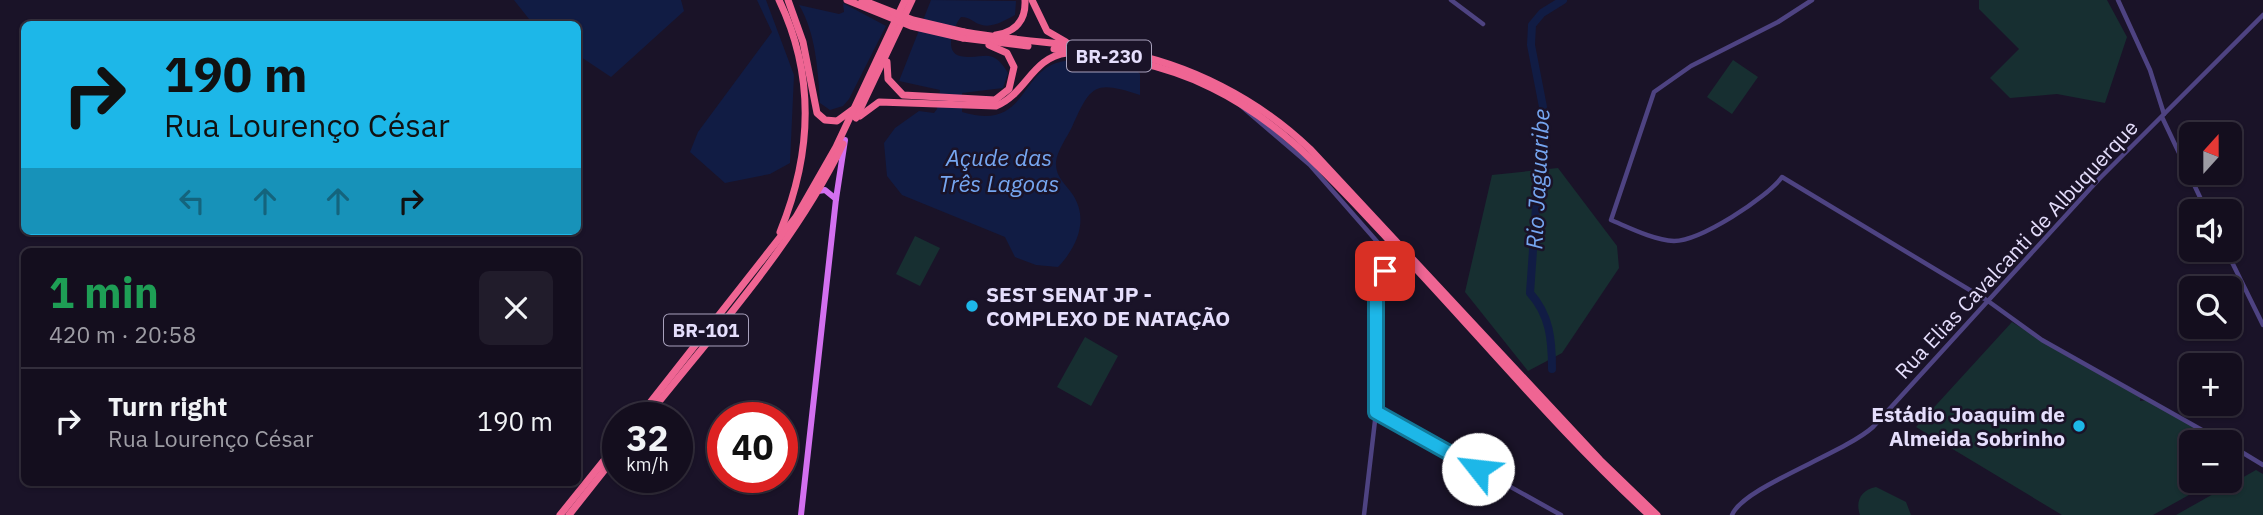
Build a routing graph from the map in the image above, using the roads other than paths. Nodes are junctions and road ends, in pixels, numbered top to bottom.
1 (779, 0) edge
2 (788, 0) edge
3 (847, 0) edge
4 (862, 0) edge
5 (905, 0) edge
6 (912, 0) edge
7 (1025, 0) edge
8 (1032, 0) edge
9 (1451, 0) edge
10 (1812, 0) edge
11 (2118, 0) edge
12 (2263, 15) edge
13 (1483, 24) dead end
14 (963, 35) junction
15 (990, 37) junction
16 (973, 40) junction
17 (1083, 50) junction
18 (888, 55) junction
19 (860, 98) junction
20 (937, 102) junction
21 (1237, 102) junction
22 (963, 103) junction
23 (2163, 116) junction
24 (854, 122) junction
25 (845, 140) junction
26 (818, 191) junction
27 (836, 199) junction
28 (2201, 199) edge
29 (776, 243) junction
30 (2232, 262) edge
31 (1414, 267) junction
32 (1385, 271) junction
33 (1988, 301) junction
34 (2263, 325) edge
35 (651, 402) edge
36 (659, 402) edge
37 (1376, 412) junction
38 (2202, 430) edge
39 (2242, 453) edge
40 (602, 463) edge
41 (2263, 465) edge
42 (602, 473) edge
43 (560, 515) edge
44 (569, 515) edge
45 (801, 515) edge
46 (1364, 515) edge
47 (1561, 515) edge
48 (1649, 515) edge
49 (1657, 515) edge
50 (1732, 515) edge

1 - 29 highway
2 - 19 highway
3 - 14 highway, BR-230, bridge
4 - 14 highway, bridge
5 - 19 highway, BR-101
6 - 18 highway, BR-101
7 - 15 highway
8 - 17 highway
9 - 13 street
10 - 33 street
11 - 23 street
12 - 23 street, Rua Elias Cavalcanti de Albuquerque
14 - 15 highway
14 - 16 highway, BR-230
15 - 17 highway, BR-230
16 - 17 highway, BR-230
16 - 22 highway
17 - 21 highway, BR-230
17 - 22 highway
17 - 49 highway, BR-230
18 - 20 highway
18 - 24 highway, BR-101
19 - 29 highway, BR-101
20 - 22 highway
20 - 24 highway
21 - 31 highway, BR-230
21 - 32 street
23 - 28 street
23 - 33 street, Rua Elias Cavalcanti de Albuquerque
24 - 25 highway, BR-101
25 - 26 highway, BR-101
25 - 27 main road
26 - 27 main road
26 - 36 highway, BR-101
27 - 45 main road
29 - 35 highway, BR-101
30 - 34 street
31 - 32 highway
31 - 48 highway, BR-230
32 - 37 street
33 - 38 street
33 - 50 street, Rua Elias Cavalcanti de Albuquerque
37 - 46 street
37 - 47 street
39 - 41 street
40 - 43 highway
42 - 44 highway

